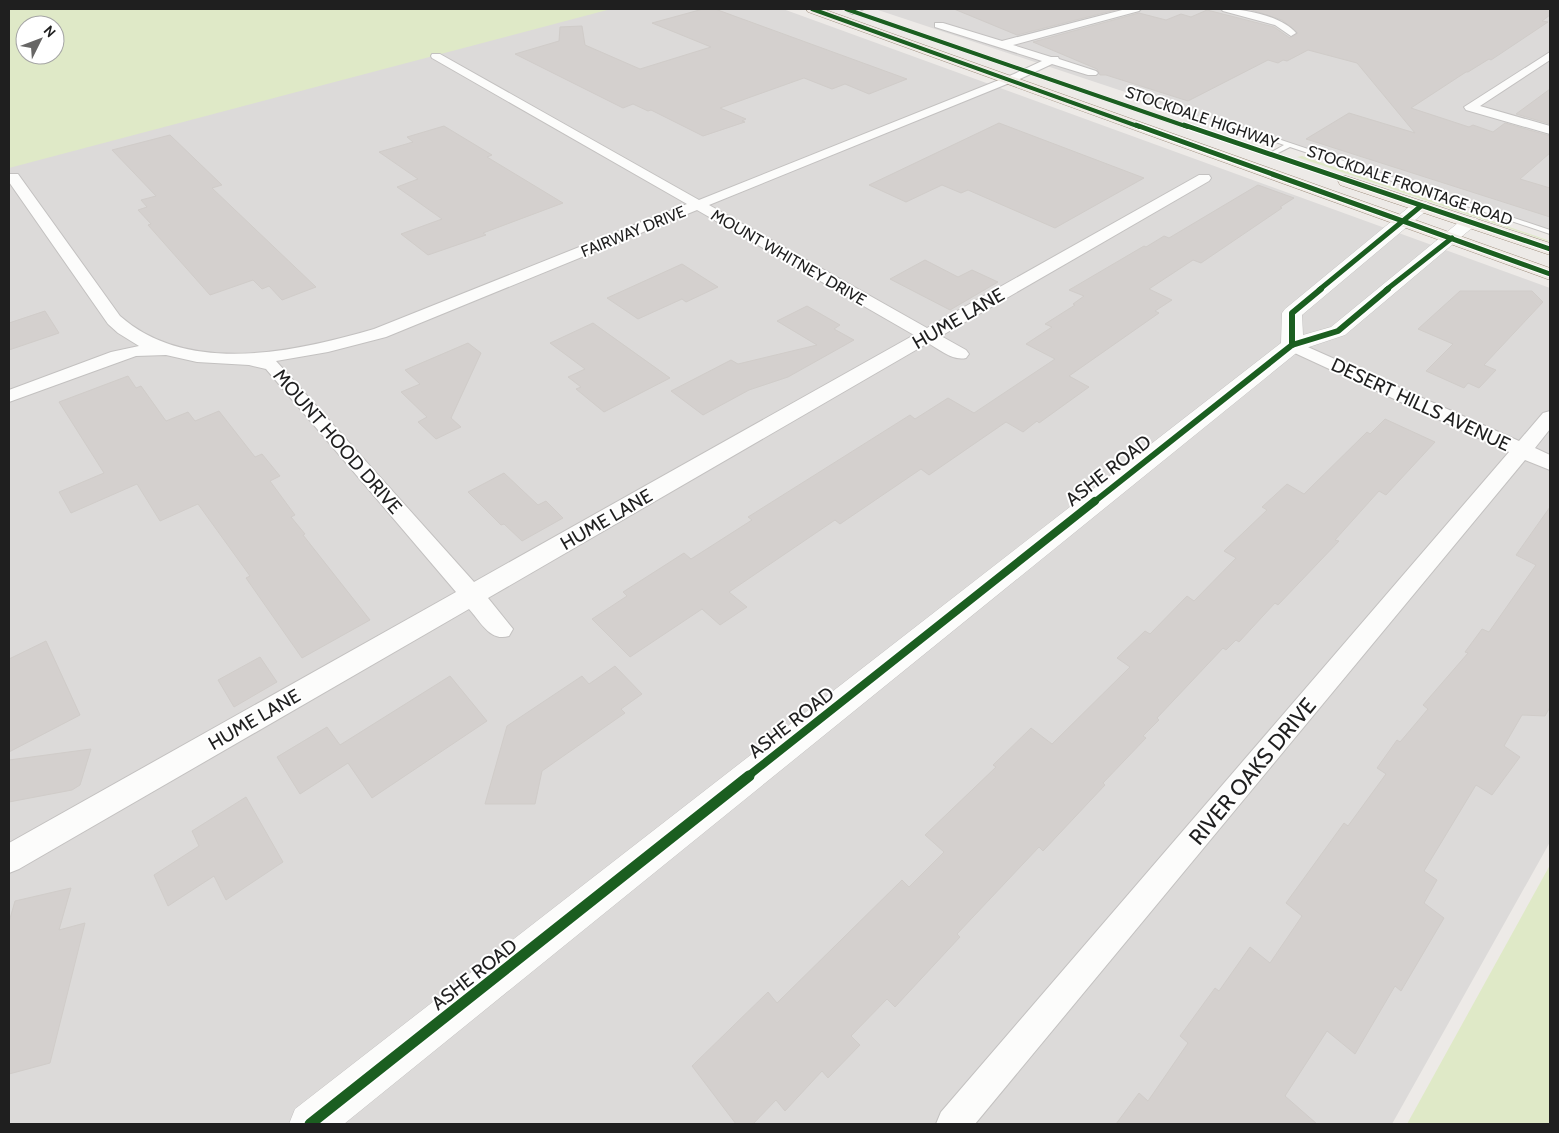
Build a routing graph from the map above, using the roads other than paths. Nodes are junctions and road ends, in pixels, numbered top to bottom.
1 (812, 9) edge
2 (852, 9) edge
3 (1136, 9) edge
4 (1226, 9) edge
5 (939, 25) dead end
6 (1291, 33) dead end
7 (1003, 44) junction
8 (1550, 55) edge
9 (436, 56) dead end
10 (1054, 59) junction
11 (1092, 73) dead end
12 (1018, 76) junction
13 (1550, 130) edge
14 (1270, 138) dead end
15 (1289, 145) junction
16 (1270, 155) junction
17 (11, 177) edge
18 (1204, 178) dead end
19 (698, 205) junction
20 (1421, 206) junction
21 (1404, 221) junction
22 (1470, 222) junction
23 (1550, 232) edge
24 (1452, 238) junction
25 (1550, 249) edge
26 (1550, 274) edge
27 (927, 336) junction
28 (1292, 345) junction
29 (169, 351) junction
30 (960, 354) dead end
31 (241, 358) junction
32 (9, 396) edge
33 (1550, 417) edge
34 (1523, 450) junction
35 (1550, 463) edge
36 (472, 595) junction
37 (501, 629) dead end
38 (9, 859) edge
39 (310, 1124) edge
40 (953, 1124) edge

1 - 12 main road, STOCKDALE HIGHWAY
2 - 12 main road, STOCKDALE HIGHWAY
3 - 7 street
4 - 6 street
5 - 7 street
7 - 10 street
8 - 13 street
9 - 19 street, MOUNT WHITNEY DRIVE
10 - 11 street
10 - 12 street, FAIRWAY DRIVE
12 - 16 main road, STOCKDALE HIGHWAY
12 - 19 street, FAIRWAY DRIVE
12 - 21 main road, STOCKDALE HIGHWAY
14 - 15 lane, STOCKDALE FRONTAGE ROAD
15 - 16 lane
15 - 23 lane, STOCKDALE FRONTAGE ROAD
16 - 20 main road, STOCKDALE HIGHWAY
17 - 29 street, MOUNT HOOD DRIVE
18 - 27 street, HUME LANE
19 - 27 street, MOUNT WHITNEY DRIVE
19 - 31 street, FAIRWAY DRIVE
20 - 21 street
20 - 22 main road, STOCKDALE HIGHWAY
21 - 24 main road, STOCKDALE HIGHWAY
21 - 28 street
22 - 24 street, ASHE ROAD
22 - 25 main road, STOCKDALE HIGHWAY
24 - 26 main road, STOCKDALE HIGHWAY
24 - 28 street, ASHE ROAD
27 - 30 street, MOUNT WHITNEY DRIVE
27 - 36 street, HUME LANE
28 - 34 street, DESERT HILLS AVENUE
28 - 39 street, ASHE ROAD
29 - 31 street, MOUNT HOOD DRIVE
29 - 32 street
31 - 36 street, MOUNT HOOD DRIVE
33 - 34 street, RIVER OAKS DRIVE
34 - 35 street, DESERT HILLS AVENUE
34 - 40 street, RIVER OAKS DRIVE
36 - 37 street, MOUNT HOOD DRIVE
36 - 38 street, HUME LANE

